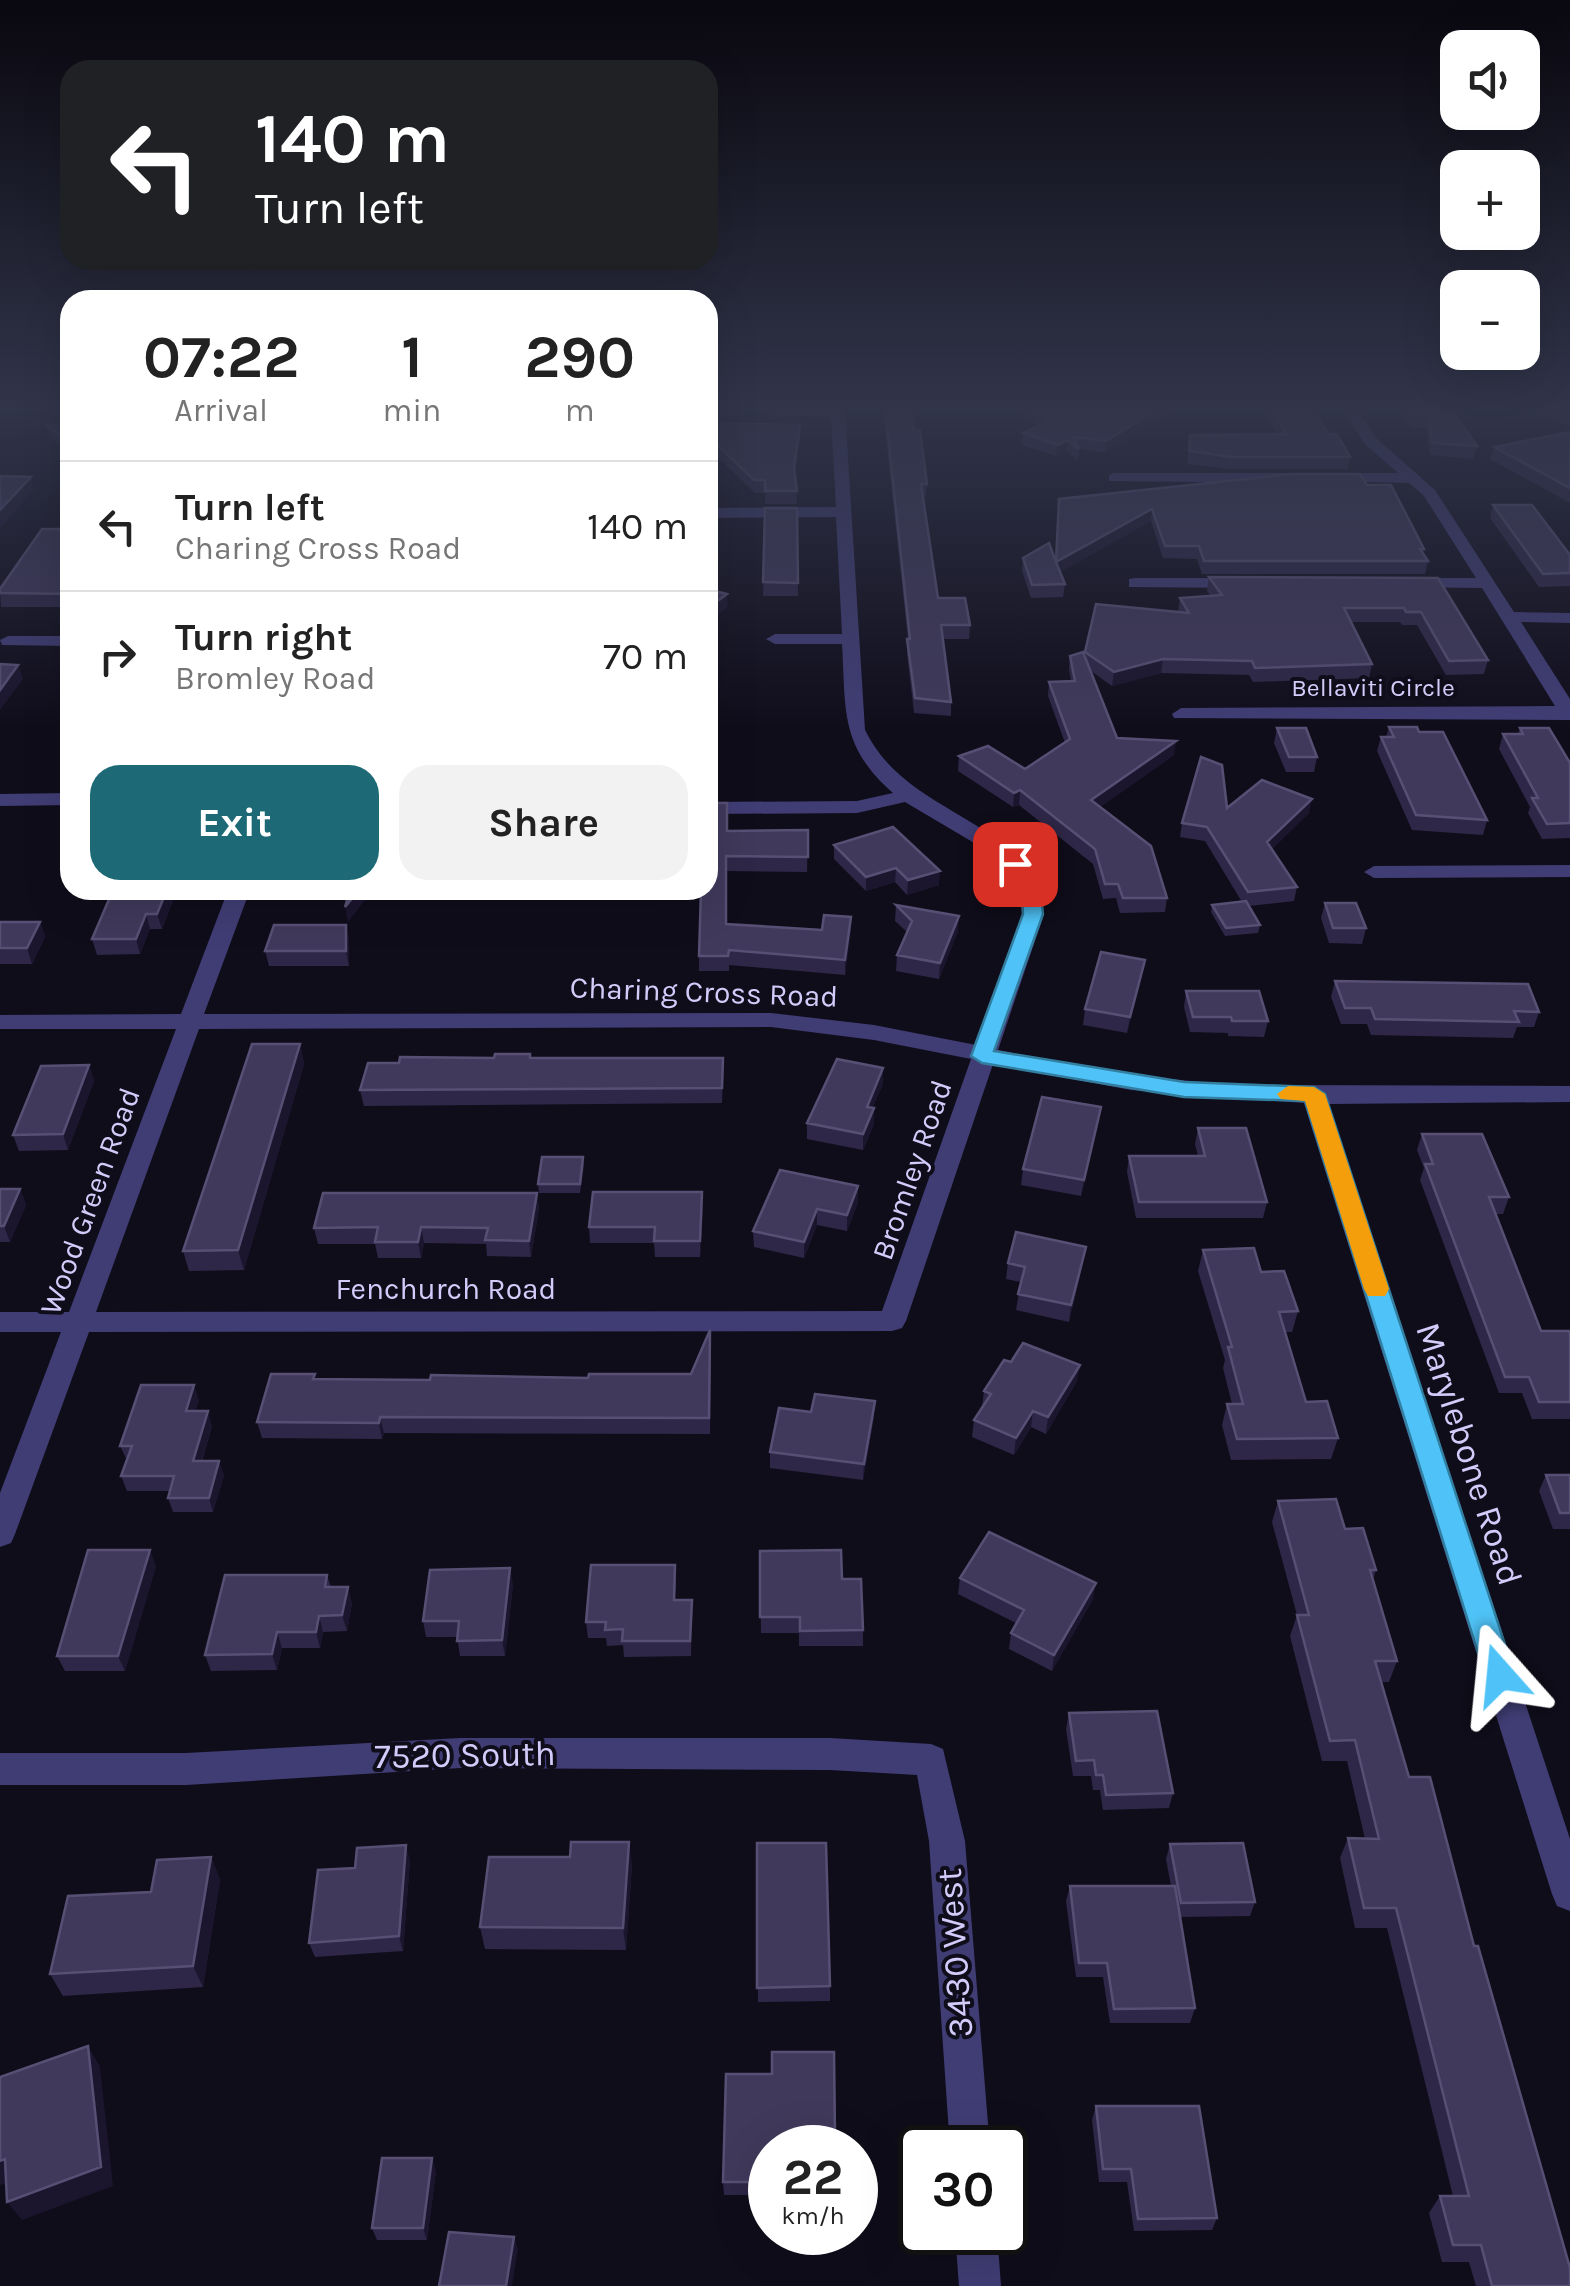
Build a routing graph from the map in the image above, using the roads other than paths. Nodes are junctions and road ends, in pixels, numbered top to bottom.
1 (844, 516) edge
2 (1441, 516) edge
3 (1136, 582) dead end
4 (1256, 583) edge
5 (1396, 583) edge
6 (1487, 583) junction
7 (1507, 618) junction
8 (1570, 618) edge
9 (775, 639) dead end
10 (850, 639) junction
11 (8, 641) dead end
12 (60, 641) edge
13 (1568, 712) edge
14 (1180, 714) dead end
15 (908, 795) junction
16 (60, 799) edge
17 (0, 800) edge
18 (718, 808) edge
19 (1570, 871) edge
20 (1374, 872) dead end
21 (236, 900) edge
22 (190, 1021) junction
23 (0, 1022) edge
24 (982, 1056) junction
25 (1314, 1094) junction
26 (1570, 1094) edge
27 (892, 1321) joint
28 (0, 1322) edge
29 (82, 1322) junction
30 (0, 1534) edge
31 (931, 1760) joint
32 (0, 1769) edge
33 (1570, 1894) edge
34 (968, 2125) edge
35 (978, 2255) edge
36 (980, 2286) edge

1 - 10 street, Bromley Road
2 - 6 street
3 - 4 street
5 - 6 street
6 - 7 street
7 - 8 street
7 - 13 street
9 - 10 street
10 - 15 street, Bromley Road
11 - 12 street
13 - 14 street, Bellaviti Circle
15 - 18 street
15 - 24 street, Bromley Road
16 - 17 street
19 - 20 street
21 - 22 street, Wood Green Road
22 - 23 street, Charing Cross Road
22 - 24 street, Charing Cross Road
22 - 29 street, Wood Green Road
24 - 25 street, Charing Cross Road
24 - 27 street, Bromley Road
25 - 26 street, Charing Cross Road
25 - 33 street, Marylebone Road
27 - 29 street, Fenchurch Road
28 - 29 street, Fenchurch Road
29 - 30 street, Wood Green Road
31 - 32 street, 7520 South
31 - 34 street, 3430 West
35 - 36 street

